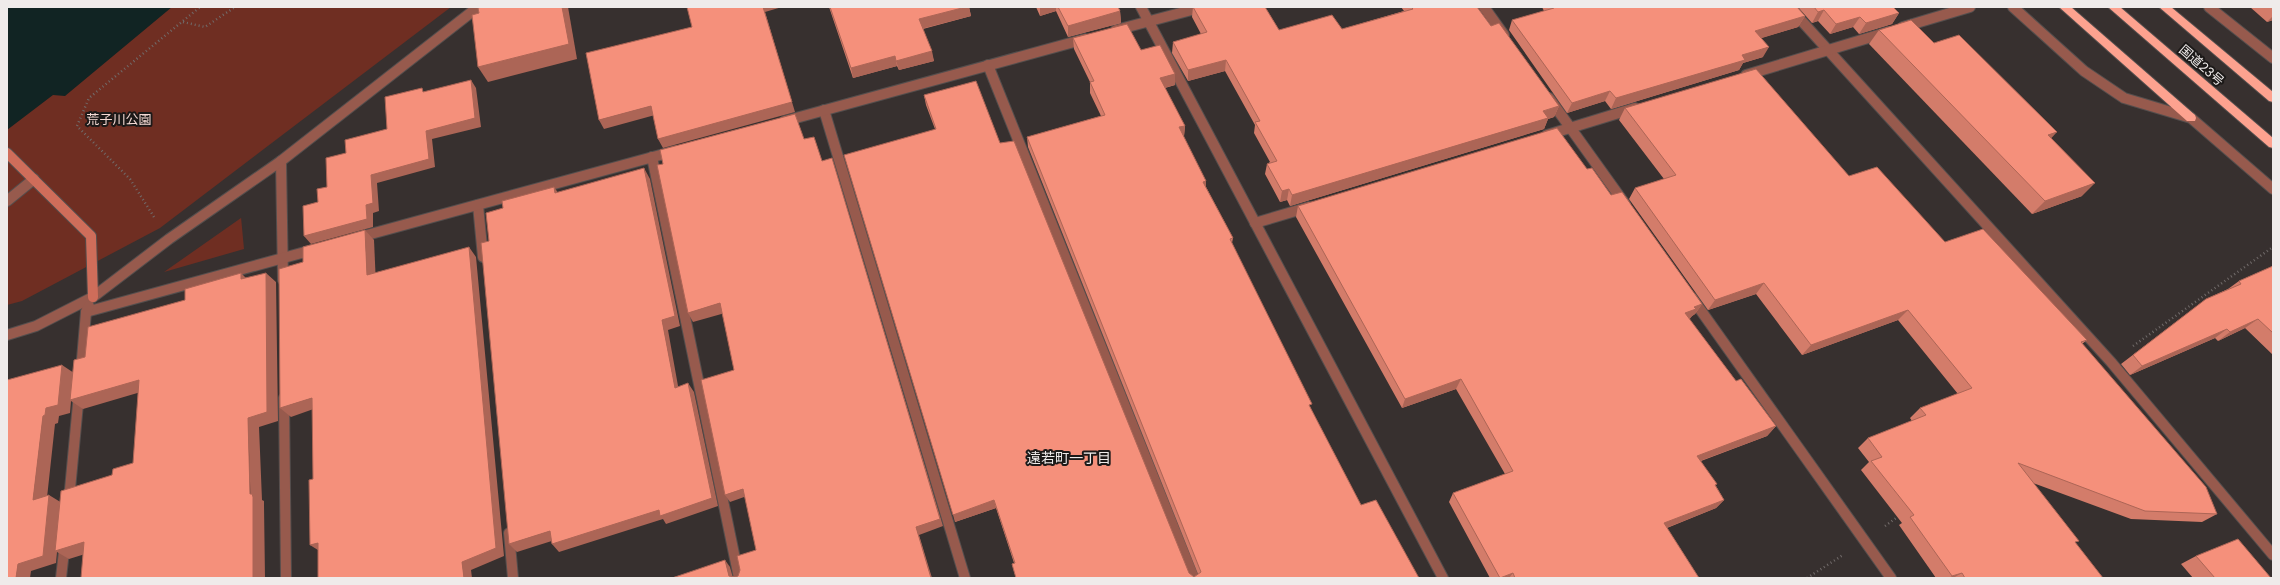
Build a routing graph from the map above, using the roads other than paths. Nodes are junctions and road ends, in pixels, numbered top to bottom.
1 (478, 7) edge
2 (1141, 7) edge
3 (1203, 7) edge
4 (1484, 7) edge
5 (1789, 7) edge
6 (1970, 7) edge
7 (2013, 7) edge
8 (2064, 7) edge
9 (2114, 7) edge
10 (2164, 7) edge
11 (2209, 7) edge
12 (1149, 22) junction
13 (1512, 45) edge
14 (1828, 50) junction
15 (2273, 58) edge
16 (988, 66) junction
17 (1737, 77) edge
18 (1543, 90) edge
19 (2273, 98) edge
20 (1646, 105) edge
21 (824, 110) junction
22 (2191, 118) junction
23 (772, 125) edge
24 (1571, 128) junction
25 (1541, 137) edge
26 (2273, 144) edge
27 (682, 149) edge
28 (7, 153) edge
29 (652, 157) junction
30 (281, 160) junction
31 (34, 179) junction
32 (2273, 189) edge
33 (7, 201) edge
34 (478, 205) junction
35 (1315, 205) edge
36 (1630, 212) edge
37 (1255, 223) junction
38 (343, 242) edge
39 (328, 246) edge
40 (283, 258) junction
41 (484, 268) edge
42 (1686, 289) edge
43 (283, 290) edge
44 (93, 297) junction
45 (86, 312) junction
46 (7, 335) edge
47 (284, 386) edge
48 (68, 508) edge
49 (508, 522) edge
50 (66, 531) edge
51 (2273, 555) edge
52 (61, 578) edge
53 (286, 578) edge
54 (513, 578) edge
55 (739, 578) edge
56 (965, 578) edge
57 (1194, 578) edge
58 (1443, 578) edge
59 (1891, 578) edge

1 - 30 street
2 - 12 street
3 - 12 street
4 - 13 street
5 - 14 street
6 - 14 street
7 - 22 street
8 - 22 highway
9 - 26 highway, 国道23号
10 - 19 highway, 国道23号
11 - 15 street
12 - 16 street
12 - 37 street
14 - 17 street
14 - 51 street
16 - 21 street
16 - 57 street
18 - 24 street
20 - 24 street
21 - 23 street
21 - 56 street
22 - 32 street
24 - 25 street
24 - 36 street
27 - 29 street
28 - 31 street
29 - 34 street
29 - 55 street
30 - 40 street
30 - 44 street
31 - 33 street
31 - 44 street
34 - 38 street
34 - 41 street
35 - 37 street
37 - 58 street
39 - 40 street
40 - 43 street
40 - 45 street
42 - 59 street
44 - 45 street
44 - 46 street
45 - 48 street
47 - 53 street
49 - 54 street
50 - 52 street

